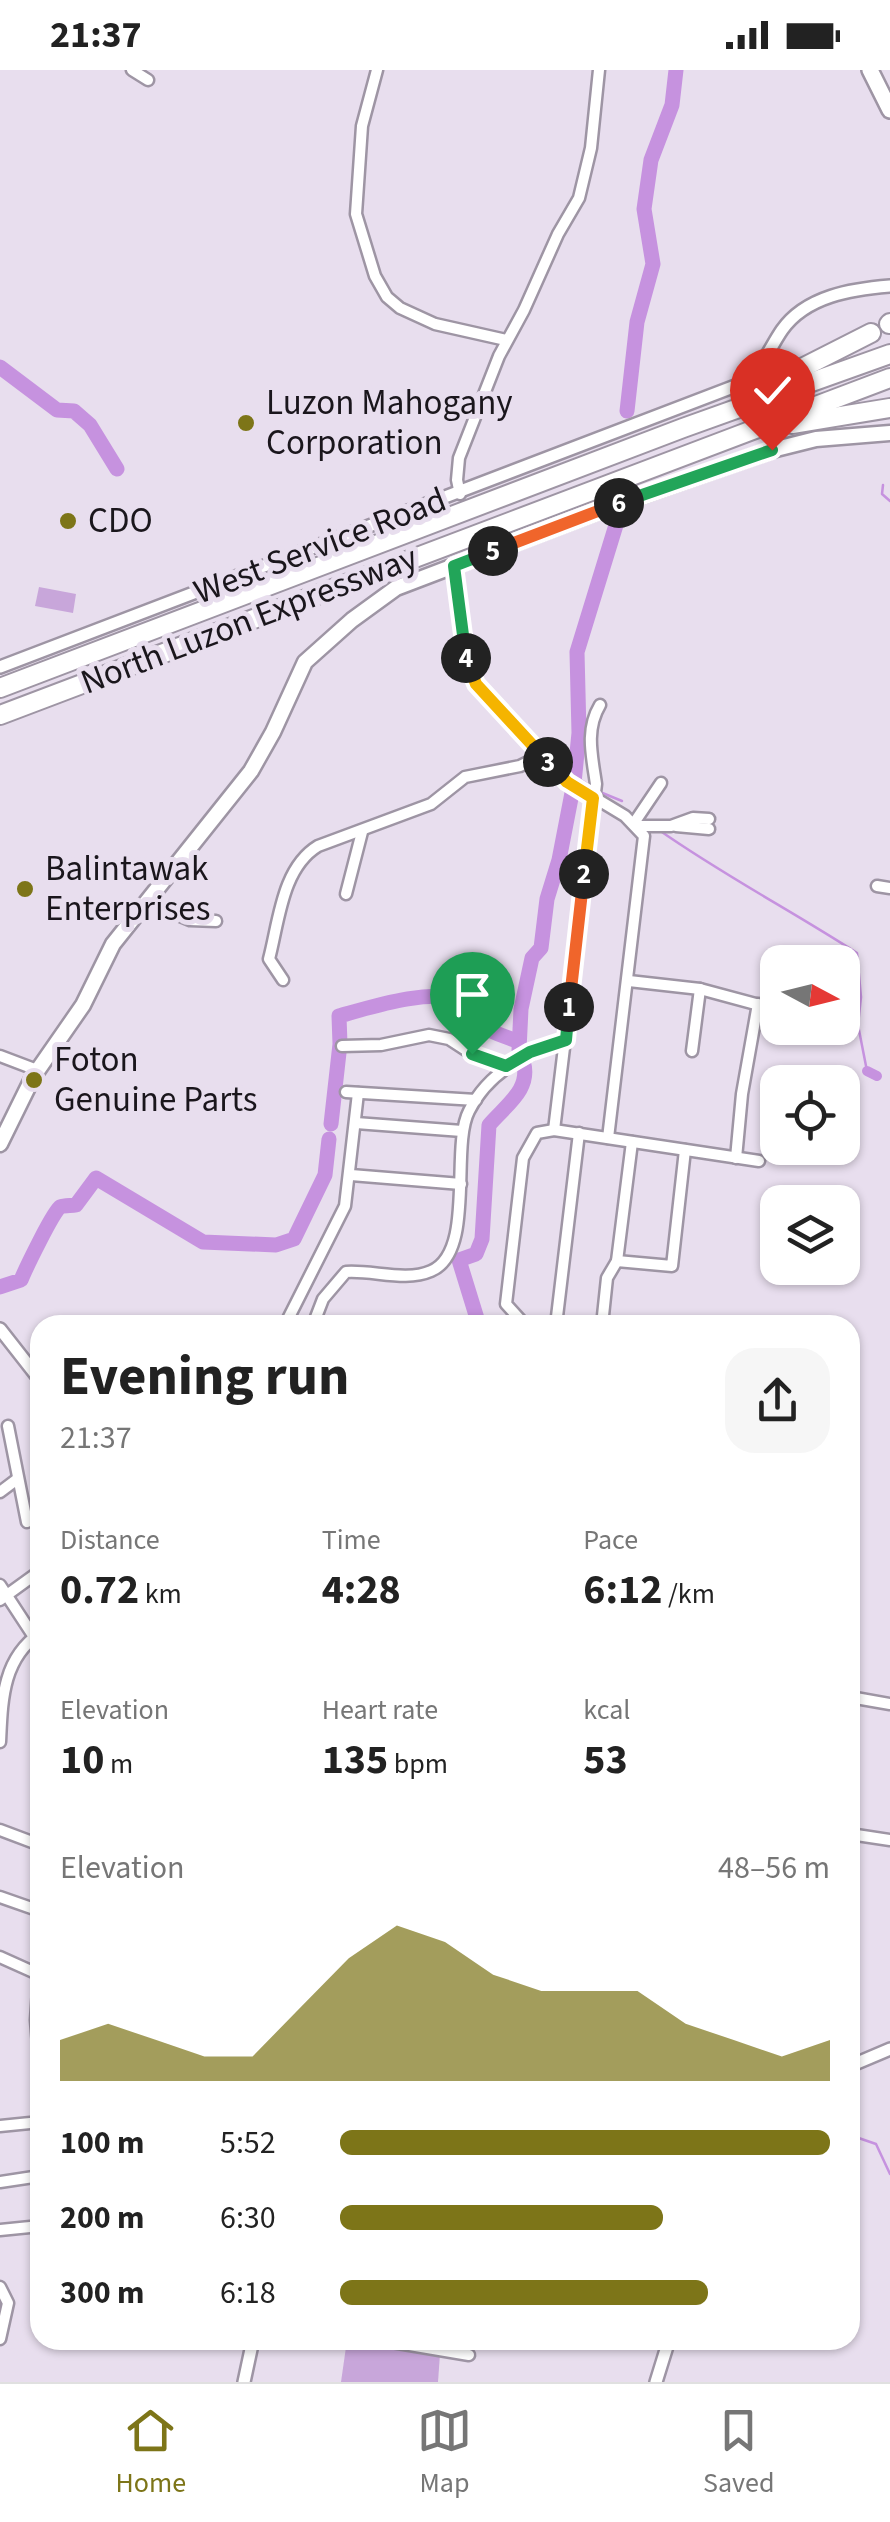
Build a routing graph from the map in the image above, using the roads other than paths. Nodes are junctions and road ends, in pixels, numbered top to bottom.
1 (132, 70) edge
2 (377, 70) edge
3 (599, 70) edge
4 (870, 70) edge
5 (148, 80) dead end
6 (890, 110) edge
7 (890, 286) edge
8 (872, 333) dead end
9 (506, 340) junction
10 (890, 354) edge
11 (890, 378) edge
12 (890, 408) edge
13 (683, 428) junction
14 (890, 433) edge
15 (725, 440) junction
16 (460, 494) junction
17 (454, 566) junction
18 (0, 667) edge
19 (0, 688) edge
20 (600, 705) dead end
21 (0, 714) edge
22 (542, 755) junction
23 (661, 784) dead end
24 (593, 798) junction
25 (636, 824) junction
26 (709, 824) dead end
27 (362, 832) junction
28 (877, 886) dead end
29 (890, 888) edge
30 (346, 894) dead end
31 (147, 902) junction
32 (216, 921) dead end
33 (282, 980) dead end
34 (628, 980) junction
35 (700, 989) junction
36 (758, 1004) joint
37 (566, 1040) junction
38 (342, 1046) dead end
39 (692, 1051) dead end
40 (0, 1056) edge
41 (506, 1066) junction
42 (37, 1070) junction
43 (476, 1100) junction
44 (356, 1124) junction
45 (554, 1130) junction
46 (462, 1131) junction
47 (579, 1134) junction
48 (608, 1138) junction
49 (632, 1142) junction
50 (0, 1144) edge
51 (686, 1150) junction
52 (736, 1158) junction
53 (759, 1162) dead end
54 (352, 1175) junction
55 (461, 1184) junction
56 (617, 1261) junction
57 (290, 1315) edge
58 (314, 1315) edge
59 (516, 1315) edge
60 (557, 1315) edge
61 (603, 1315) edge
62 (0, 1329) edge
63 (30, 1367) edge
64 (8, 1426) dead end
65 (16, 1480) junction
66 (0, 1492) edge
67 (27, 1522) dead end
68 (30, 1578) edge
69 (2, 1593) edge
70 (30, 1627) edge
71 (30, 1645) edge
72 (860, 1699) edge
73 (890, 1704) edge
74 (0, 1742) edge
75 (0, 1830) edge
76 (860, 1836) edge
77 (890, 1840) edge
78 (30, 1842) edge
79 (0, 1897) edge
80 (30, 1908) edge
81 (0, 1957) edge
82 (30, 1971) edge
83 (890, 2049) edge
84 (860, 2062) edge
85 (30, 2122) edge
86 (0, 2123) edge
87 (30, 2178) edge
88 (0, 2182) edge
89 (30, 2227) edge
90 (0, 2230) edge
91 (0, 2287) edge
92 (0, 2339) edge
93 (251, 2350) edge
94 (439, 2350) edge
95 (666, 2350) edge
96 (469, 2355) dead end
97 (244, 2382) edge
98 (656, 2382) edge

1 - 5 street
2 - 9 street
3 - 9 street
4 - 6 main road
7 - 16 street, West Service Road
8 - 13 highway
9 - 16 street
10 - 13 highway, North Luzon Expressway
11 - 15 highway, North Luzon Expressway
12 - 15 highway
13 - 19 highway, North Luzon Expressway
14 - 17 main road
15 - 21 highway, North Luzon Expressway
16 - 18 street, West Service Road
17 - 22 street
17 - 31 main road
20 - 24 street
22 - 24 street
22 - 27 street
23 - 25 street
24 - 25 street
24 - 37 street
25 - 26 street
25 - 34 street
27 - 30 street
27 - 33 street
28 - 29 street
31 - 32 street
31 - 42 main road
34 - 35 street
34 - 48 street
35 - 36 street
35 - 39 street
36 - 52 street
37 - 41 street
37 - 45 street
38 - 41 street
40 - 42 street
41 - 43 street
42 - 50 main road
43 - 44 street
43 - 46 street
44 - 46 street
44 - 54 street
45 - 47 street
45 - 59 street
46 - 55 street
47 - 48 street
47 - 60 street
48 - 49 street
49 - 51 street
49 - 56 street
51 - 52 street
51 - 56 street
52 - 53 street
54 - 55 street
54 - 57 street
55 - 58 street
56 - 61 street
62 - 63 street
64 - 65 street
65 - 66 street
65 - 67 street
68 - 69 street
69 - 70 street
71 - 74 street
72 - 73 street
75 - 78 street
76 - 77 street
79 - 80 street
81 - 82 street
83 - 84 street
85 - 86 street
87 - 88 street
89 - 90 street
91 - 92 street
93 - 97 street
94 - 96 street
95 - 98 street

